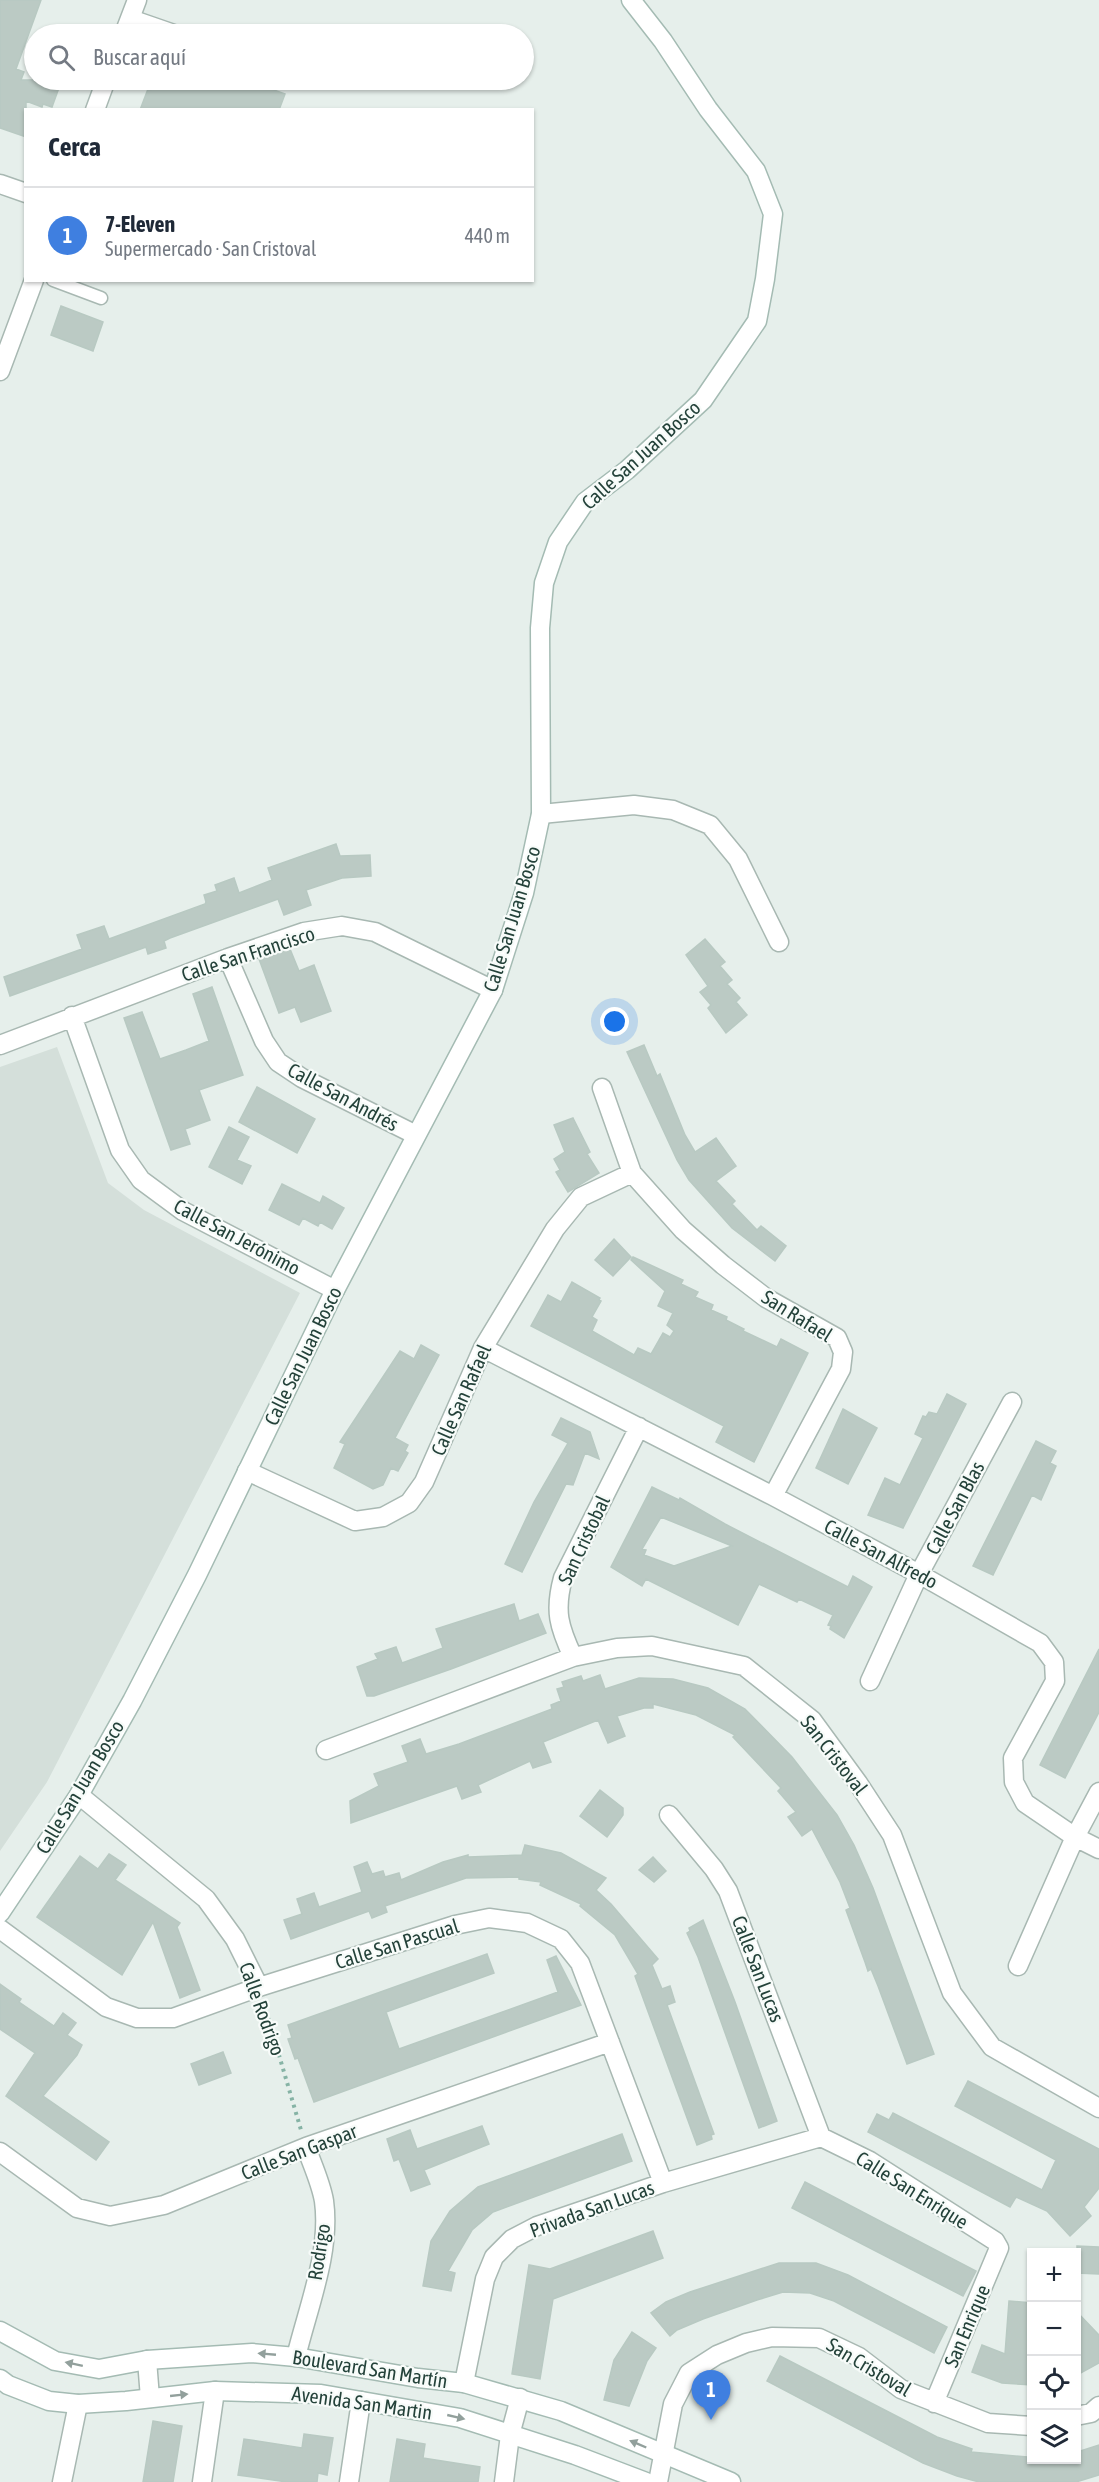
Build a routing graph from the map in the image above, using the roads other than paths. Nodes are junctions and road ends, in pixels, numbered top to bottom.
1 (631, 0) edge
2 (134, 8) edge
3 (128, 24) edge
4 (164, 24) edge
5 (102, 90) edge
6 (96, 108) edge
7 (0, 184) edge
8 (24, 193) edge
9 (33, 282) edge
10 (58, 282) edge
11 (101, 298) dead end
12 (0, 371) edge
13 (541, 814) junction
14 (779, 942) dead end
15 (228, 958) junction
16 (493, 990) junction
17 (72, 1016) junction
18 (0, 1045) edge
19 (602, 1088) dead end
20 (416, 1135) junction
21 (632, 1173) junction
22 (335, 1290) junction
23 (483, 1348) junction
24 (1012, 1402) dead end
25 (639, 1427) junction
26 (247, 1471) junction
27 (773, 1496) junction
28 (920, 1574) junction
29 (573, 1657) junction
30 (870, 1681) dead end
31 (326, 1750) dead end
32 (1099, 1792) edge
33 (79, 1795) junction
34 (669, 1815) dead end
35 (1075, 1837) junction
36 (1099, 1849) edge
37 (0, 1913) edge
38 (0, 1929) edge
39 (1018, 1966) dead end
40 (259, 1987) junction
41 (610, 2042) junction
42 (1099, 2108) edge
43 (821, 2137) junction
44 (306, 2148) junction
45 (0, 2152) edge
46 (663, 2183) junction
47 (999, 2248) joint
48 (0, 2331) edge
49 (296, 2356) junction
50 (147, 2360) junction
51 (0, 2379) edge
52 (464, 2383) junction
53 (214, 2391) junction
54 (150, 2398) junction
55 (520, 2398) junction
56 (362, 2401) junction
57 (934, 2403) junction
58 (78, 2404) junction
59 (1099, 2406) edge
60 (1081, 2415) edge
61 (1027, 2426) edge
62 (510, 2435) junction
63 (662, 2454) junction
64 (62, 2482) edge
65 (202, 2482) edge
66 (349, 2482) edge
67 (504, 2482) edge
68 (646, 2482) edge
69 (658, 2482) edge
70 (731, 2482) edge

1 - 13 street, Calle San Juan Bosco
2 - 3 street
2 - 4 lane
5 - 6 street
7 - 8 street
9 - 12 street
10 - 11 lane
13 - 14 street
13 - 16 street, Calle San Juan Bosco
15 - 16 street, Calle San Francisco
15 - 17 street, Calle San Francisco
15 - 20 street, Calle San Andrés
16 - 20 street, Calle San Juan Bosco
17 - 18 street, Calle San Francisco
17 - 22 street, Calle San Jerónimo
19 - 21 street
20 - 22 street, Calle San Juan Bosco
21 - 23 street, Calle San Rafael
21 - 27 street, San Rafael
22 - 26 street, Calle San Juan Bosco
23 - 25 street, Calle San Alfredo
23 - 26 street, Calle San Rafael
24 - 28 street, Calle San Blas
25 - 27 street, Calle San Alfredo
25 - 29 street, San Cristobal
26 - 33 street, Calle San Juan Bosco
27 - 28 street, Calle San Alfredo
28 - 30 street, Calle San Blas
28 - 35 street, Calle San Alfredo
29 - 31 street, San Cristoval
29 - 42 street, San Cristoval
32 - 35 street
33 - 37 street, Calle San Juan Bosco
33 - 40 street, Calle Rodrigo
34 - 43 street, Calle San Lucas
35 - 36 street, Calle San Alfredo
35 - 39 street
38 - 40 street, Calle San Pascual
40 - 41 street, Calle San Pascual
41 - 44 street, Calle San Gaspar
41 - 46 street, Calle San Pascual
43 - 46 street, Privada San Lucas
43 - 47 street, Calle San Enrique
44 - 45 street, Calle San Gaspar
44 - 49 street, Rodrigo
46 - 52 street, Privada San Lucas
47 - 57 street, San Enrique
50 -> 48 street, Boulevard San Martín
49 -> 50 street, Boulevard San Martín
49 - 52 street, Boulevard San Martín
50 - 54 street
51 - 58 street, Avenida San Martin
52 - 55 street, Boulevard San Martín
54 -> 53 street, Avenida San Martin
53 - 56 street, Avenida San Martin
53 - 65 street
54 - 58 street, Avenida San Martin
55 - 62 street
63 -> 55 street, Boulevard San Martín
56 -> 62 street, Avenida San Martin
56 - 66 street
57 - 61 street, San Cristoval
57 - 63 street, San Cristoval
58 - 64 street
59 - 60 street
62 - 67 street
62 - 68 street, Avenida San Martin
63 - 69 street, San Cristoval
63 - 70 street, Boulevard San Martín

